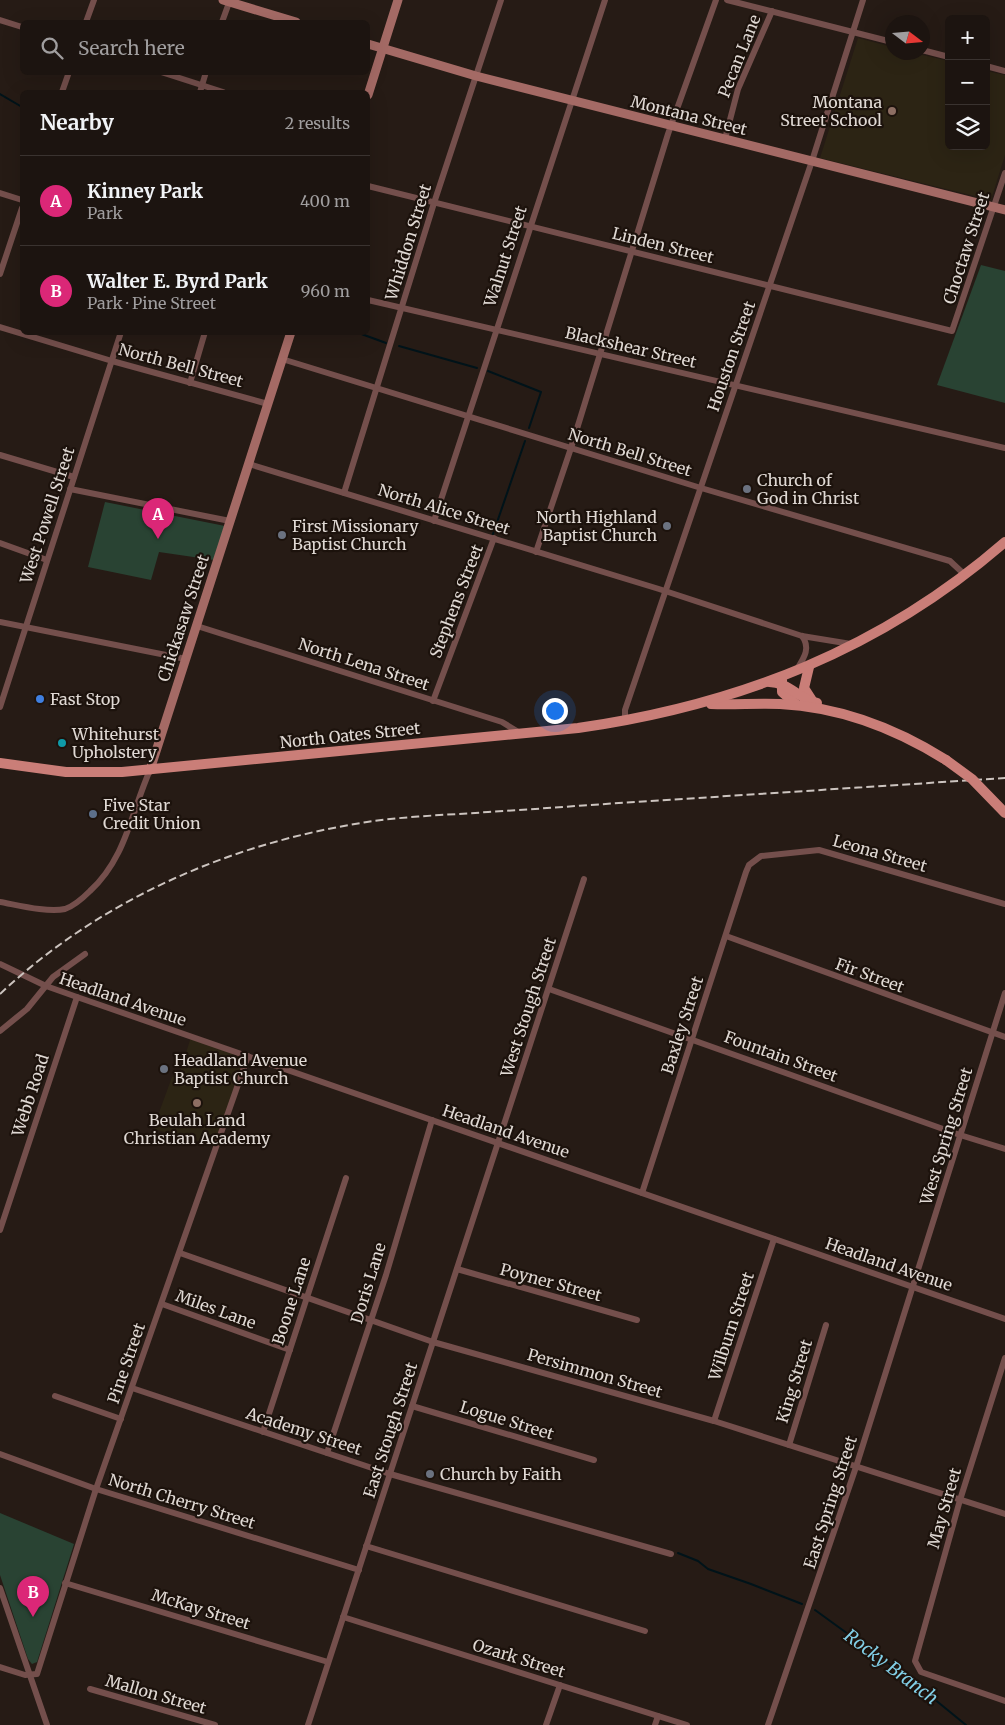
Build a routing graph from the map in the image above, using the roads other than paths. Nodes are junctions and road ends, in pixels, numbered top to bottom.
1 (94, 0) edge
2 (398, 0) edge
3 (501, 0) edge
4 (605, 0) edge
5 (716, 0) edge
6 (727, 0) edge
7 (863, 0) edge
8 (227, 1) edge
9 (772, 11) junction
10 (0, 20) edge
11 (87, 20) edge
12 (222, 20) edge
13 (289, 20) edge
14 (20, 26) edge
15 (852, 32) junction
16 (885, 40) edge
17 (370, 45) edge
18 (382, 49) junction
19 (930, 52) edge
20 (945, 55) edge
21 (990, 67) edge
22 (1005, 71) edge
23 (68, 75) edge
24 (168, 75) edge
25 (205, 75) edge
26 (476, 76) junction
27 (201, 89) edge
28 (63, 90) edge
29 (370, 90) edge
30 (571, 100) junction
31 (672, 126) junction
32 (725, 139) junction
33 (812, 162) junction
34 (1005, 173) edge
35 (370, 187) edge
36 (0, 193) edge
37 (20, 199) edge
38 (434, 203) junction
39 (994, 207) junction
40 (1005, 210) edge
41 (20, 214) edge
42 (529, 226) junction
43 (631, 252) junction
44 (0, 274) edge
45 (770, 286) junction
46 (370, 300) edge
47 (402, 308) junction
48 (0, 327) edge
49 (496, 330) junction
50 (952, 331) joint
51 (20, 333) edge
52 (26, 335) edge
53 (120, 335) edge
54 (204, 335) edge
55 (290, 335) edge
56 (599, 354) junction
57 (282, 359) junction
58 (112, 361) junction
59 (190, 383) junction
60 (735, 386) junction
61 (378, 388) junction
62 (268, 404) junction
63 (468, 416) junction
64 (571, 448) junction
65 (1005, 448) edge
66 (0, 455) edge
67 (248, 464) junction
68 (74, 477) junction
69 (701, 488) junction
70 (70, 489) junction
71 (344, 493) junction
72 (230, 521) junction
73 (434, 521) junction
74 (494, 538) junction
75 (1005, 542) edge
76 (0, 543) edge
77 (536, 552) junction
78 (47, 560) junction
79 (965, 575) junction
80 (666, 592) junction
81 (0, 622) edge
82 (196, 626) junction
83 (26, 627) junction
84 (802, 636) junction
85 (854, 645) junction
86 (186, 659) junction
87 (809, 667) junction
88 (787, 677) junction
89 (433, 701) junction
90 (814, 702) junction
91 (702, 703) junction
92 (799, 706) junction
93 (0, 707) edge
94 (843, 712) junction
95 (625, 721) junction
96 (520, 733) junction
97 (0, 763) edge
98 (150, 770) junction
99 (1005, 813) edge
100 (749, 865) joint
101 (584, 878) dead end
102 (0, 902) edge
103 (1005, 904) edge
104 (726, 936) junction
105 (85, 954) dead end
106 (0, 964) edge
107 (46, 986) junction
108 (549, 989) junction
109 (1005, 993) edge
110 (76, 997) junction
111 (0, 1031) edge
112 (992, 1033) junction
113 (1005, 1037) edge
114 (692, 1039) junction
115 (248, 1056) junction
116 (432, 1120) junction
117 (960, 1135) junction
118 (498, 1143) junction
119 (1005, 1149) edge
120 (346, 1178) dead end
121 (642, 1193) junction
122 (0, 1230) edge
123 (774, 1239) junction
124 (180, 1253) junction
125 (457, 1269) junction
126 (913, 1287) junction
127 (308, 1298) junction
128 (162, 1304) junction
129 (371, 1319) junction
130 (1005, 1319) edge
131 (637, 1320) dead end
132 (826, 1325) dead end
133 (433, 1342) junction
134 (290, 1350) junction
135 (1005, 1358) edge
136 (132, 1388) junction
137 (55, 1396) dead end
138 (412, 1406) junction
139 (121, 1418) junction
140 (714, 1421) junction
141 (263, 1432) junction
142 (788, 1445) junction
143 (327, 1453) junction
144 (0, 1454) edge
145 (594, 1460) dead end
146 (856, 1467) junction
147 (390, 1474) junction
148 (96, 1489) junction
149 (960, 1500) junction
150 (1005, 1514) edge
151 (366, 1546) junction
152 (671, 1554) dead end
153 (358, 1570) junction
154 (65, 1583) junction
155 (0, 1588) edge
156 (2, 1601) edge
157 (343, 1617) junction
158 (644, 1631) dead end
159 (328, 1662) junction
160 (0, 1667) edge
161 (30, 1675) junction
162 (560, 1685) junction
163 (90, 1689) dead end
164 (1005, 1701) edge
165 (658, 1716) junction
166 (47, 1725) edge
167 (215, 1725) edge
168 (308, 1725) edge
169 (546, 1725) edge
170 (655, 1725) edge
171 (687, 1725) edge
172 (768, 1725) edge

1 - 11 street
2 - 18 street
3 - 26 street, Whiddon Street
4 - 30 street, Walnut Street
5 - 31 street
6 - 9 street
7 - 15 street, Houston Street
8 - 12 street
8 - 13 street
9 - 15 street
9 - 32 street, Pecan Lane
10 - 14 street
15 - 16 street
15 - 33 street, Houston Street
17 - 18 street, Montana Street
18 - 26 street, Montana Street
18 - 29 street
19 - 20 street
21 - 22 street
23 - 28 street
24 - 27 street
25 - 27 street
26 - 30 street, Montana Street
26 - 38 street, Whiddon Street
30 - 31 street, Montana Street
30 - 42 street, Walnut Street
31 - 32 street, Montana Street
31 - 43 street
32 - 33 street, Montana Street
33 - 39 street, Montana Street
33 - 45 street, Houston Street
34 - 39 street, Choctaw Street
35 - 38 street, Linden Street
36 - 37 street
38 - 42 street, Linden Street
38 - 47 street, Whiddon Street
39 - 40 street, Montana Street
39 - 50 street, Choctaw Street
41 - 44 street
42 - 43 street, Linden Street
42 - 49 street, Walnut Street
43 - 45 street, Linden Street
43 - 56 street
45 - 50 street, Linden Street
45 - 60 street, Houston Street
46 - 47 street, Blackshear Street
47 - 49 street, Blackshear Street
47 - 61 street, Whiddon Street
48 - 51 street, North Bell Street
49 - 56 street, Blackshear Street
49 - 63 street, Walnut Street
52 - 58 street, North Bell Street
53 - 58 street, West Powell Street
54 - 59 street
55 - 57 street, Chickasaw Street
56 - 60 street, Blackshear Street
56 - 64 street
57 - 61 street, North Bell Street
57 - 62 street, Chickasaw Street
58 - 59 street, North Bell Street
58 - 68 street, West Powell Street
59 - 62 street, North Bell Street
60 - 65 street, Blackshear Street
60 - 69 street, Houston Street
61 - 63 street, North Bell Street
61 - 71 street, Whiddon Street
62 - 67 street, Chickasaw Street
63 - 64 street, North Bell Street
63 - 73 street, Walnut Street
64 - 69 street, North Bell Street
64 - 77 street
66 - 68 street
67 - 71 street, North Alice Street
67 - 72 street, Chickasaw Street
68 - 70 street, West Powell Street
69 - 79 street, North Bell Street
69 - 80 street, Houston Street
70 - 72 street
70 - 78 street, West Powell Street
71 - 73 street, North Alice Street
72 - 82 street, Chickasaw Street
73 - 74 street, North Alice Street
74 - 77 street, North Alice Street
74 - 89 street, Stephens Street
75 - 79 main road
76 - 78 street
77 - 80 street, North Alice Street
78 - 83 street, West Powell Street
79 - 85 main road
80 - 84 street, North Alice Street
80 - 95 street, Houston Street
81 - 83 street
82 - 86 street, Chickasaw Street
82 - 89 street, North Lena Street
83 - 86 street
83 - 93 street, West Powell Street
84 - 85 street, North Alice Street
84 - 88 street
85 - 87 main road
86 - 98 street, Chickasaw Street
87 - 88 main road
87 - 90 main road
88 - 90 main road
88 - 91 main road
88 - 92 main road
89 - 96 street, North Lena Street
90 - 94 main road
91 - 92 main road
91 - 95 main road, North Oates Street
92 - 94 main road
94 - 99 main road, bridge
95 - 96 main road, North Oates Street
96 - 98 main road, North Oates Street
97 - 98 main road, North Oates Street
98 - 102 street, Chickasaw Street
100 - 103 street, Leona Street
100 - 104 street, Baxley Street
101 - 108 street, West Stough Street
104 - 112 street, Fir Street
104 - 114 street, Baxley Street
105 - 107 street
106 - 107 street, Headland Avenue
107 - 110 street, Headland Avenue
107 - 111 street
108 - 114 street, Fountain Street
108 - 118 street, West Stough Street
109 - 112 street, West Spring Street
110 - 115 street, Headland Avenue
110 - 122 street, Webb Road
112 - 113 street, Fir Street
112 - 117 street, West Spring Street
114 - 117 street, Fountain Street
114 - 121 street, Baxley Street
115 - 116 street, Headland Avenue
115 - 124 street, Pine Street
116 - 118 street, Headland Avenue
116 - 129 street, Doris Lane
117 - 119 street, Fountain Street
117 - 126 street, West Spring Street
118 - 121 street, Headland Avenue
118 - 125 street, East Stough Street
120 - 127 street, Boone Lane
121 - 123 street, Headland Avenue
123 - 126 street, Headland Avenue
123 - 140 street, Wilburn Street
124 - 127 street, Persimmon Street
124 - 128 street, Pine Street
125 - 131 street, Poyner Street
125 - 133 street, East Stough Street
126 - 130 street, Headland Avenue
126 - 146 street, East Spring Street
127 - 129 street, Persimmon Street
127 - 134 street, Boone Lane
128 - 134 street, Miles Lane
128 - 136 street, Pine Street
129 - 133 street, Persimmon Street
129 - 143 street, Doris Lane
132 - 142 street, King Street
133 - 138 street, East Stough Street
133 - 140 street, Persimmon Street
134 - 141 street, Boone Lane
135 - 149 street, May Street
136 - 139 street, Pine Street
136 - 141 street, Academy Street
137 - 139 street
138 - 145 street, Logue Street
138 - 147 street, East Stough Street
139 - 148 street, Pine Street
140 - 142 street, Persimmon Street
141 - 143 street, Academy Street
142 - 146 street, Persimmon Street
143 - 147 street, Academy Street
144 - 148 street, North Cherry Street
146 - 149 street, Persimmon Street
146 - 172 street, East Spring Street
147 - 151 street, East Stough Street
147 - 152 street, Academy Street
148 - 153 street, North Cherry Street
148 - 154 street, Pine Street
149 - 150 street, Persimmon Street
149 - 164 street, May Street
151 - 153 street, East Stough Street
151 - 158 street
153 - 157 street, East Stough Street
154 - 159 street, McKay Street
154 - 161 street, Pine Street
155 - 156 street
156 - 161 street
157 - 159 street, East Stough Street
157 - 162 street, Ozark Street
159 - 168 street, East Stough Street
160 - 161 street
161 - 166 street
162 - 165 street, Ozark Street
162 - 169 street
163 - 167 street, Mallon Street
165 - 170 street
165 - 171 street, Ozark Street

